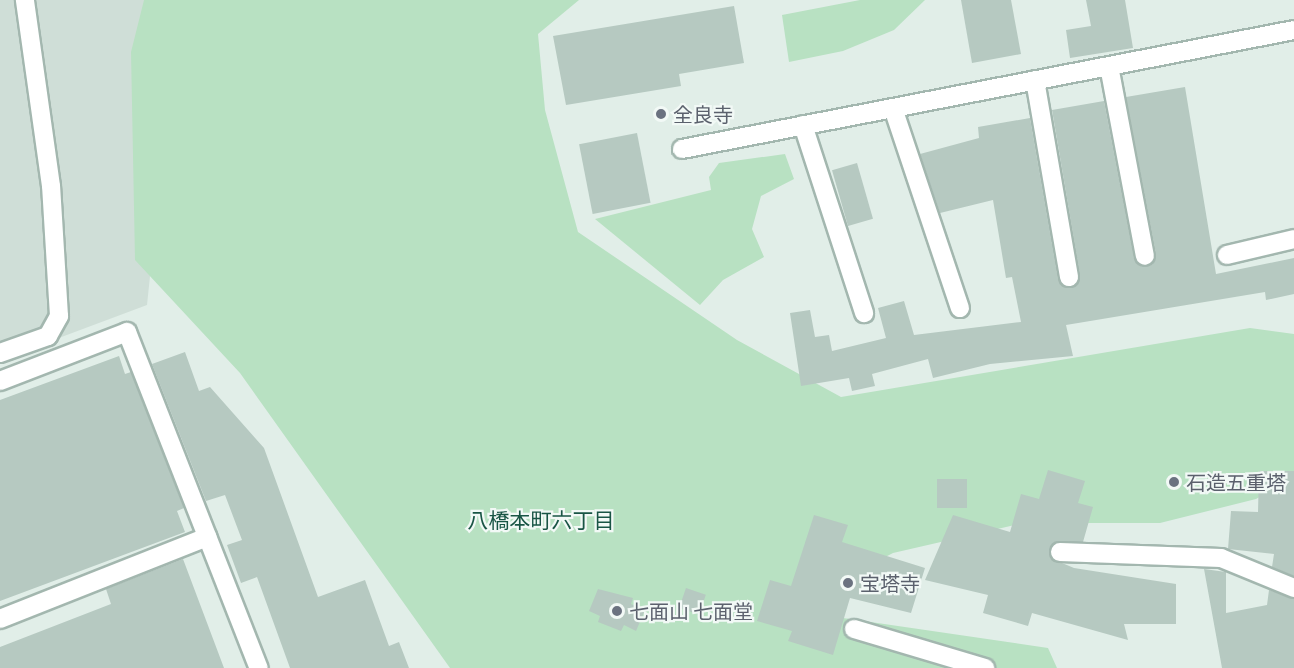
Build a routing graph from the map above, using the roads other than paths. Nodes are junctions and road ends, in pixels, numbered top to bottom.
1 (25, 0) edge
2 (1294, 30) edge
3 (1108, 66) junction
4 (1035, 80) junction
5 (893, 108) junction
6 (803, 125) junction
7 (682, 149) dead end
8 (1294, 239) edge
9 (1227, 255) dead end
10 (1145, 256) dead end
11 (1069, 277) dead end
12 (960, 308) dead end
13 (864, 313) dead end
14 (0, 353) edge
15 (0, 381) edge
16 (207, 537) junction
17 (1060, 552) dead end
18 (1294, 588) edge
19 (0, 619) edge
20 (854, 629) dead end
21 (259, 668) edge
22 (985, 668) edge

1 - 14 street
2 - 3 street
3 - 4 street
3 - 10 street
4 - 5 street
4 - 11 street
5 - 6 street
5 - 12 street
6 - 7 street
6 - 13 street
8 - 9 street
15 - 16 street
16 - 19 street
16 - 21 street
17 - 18 street
20 - 22 street

